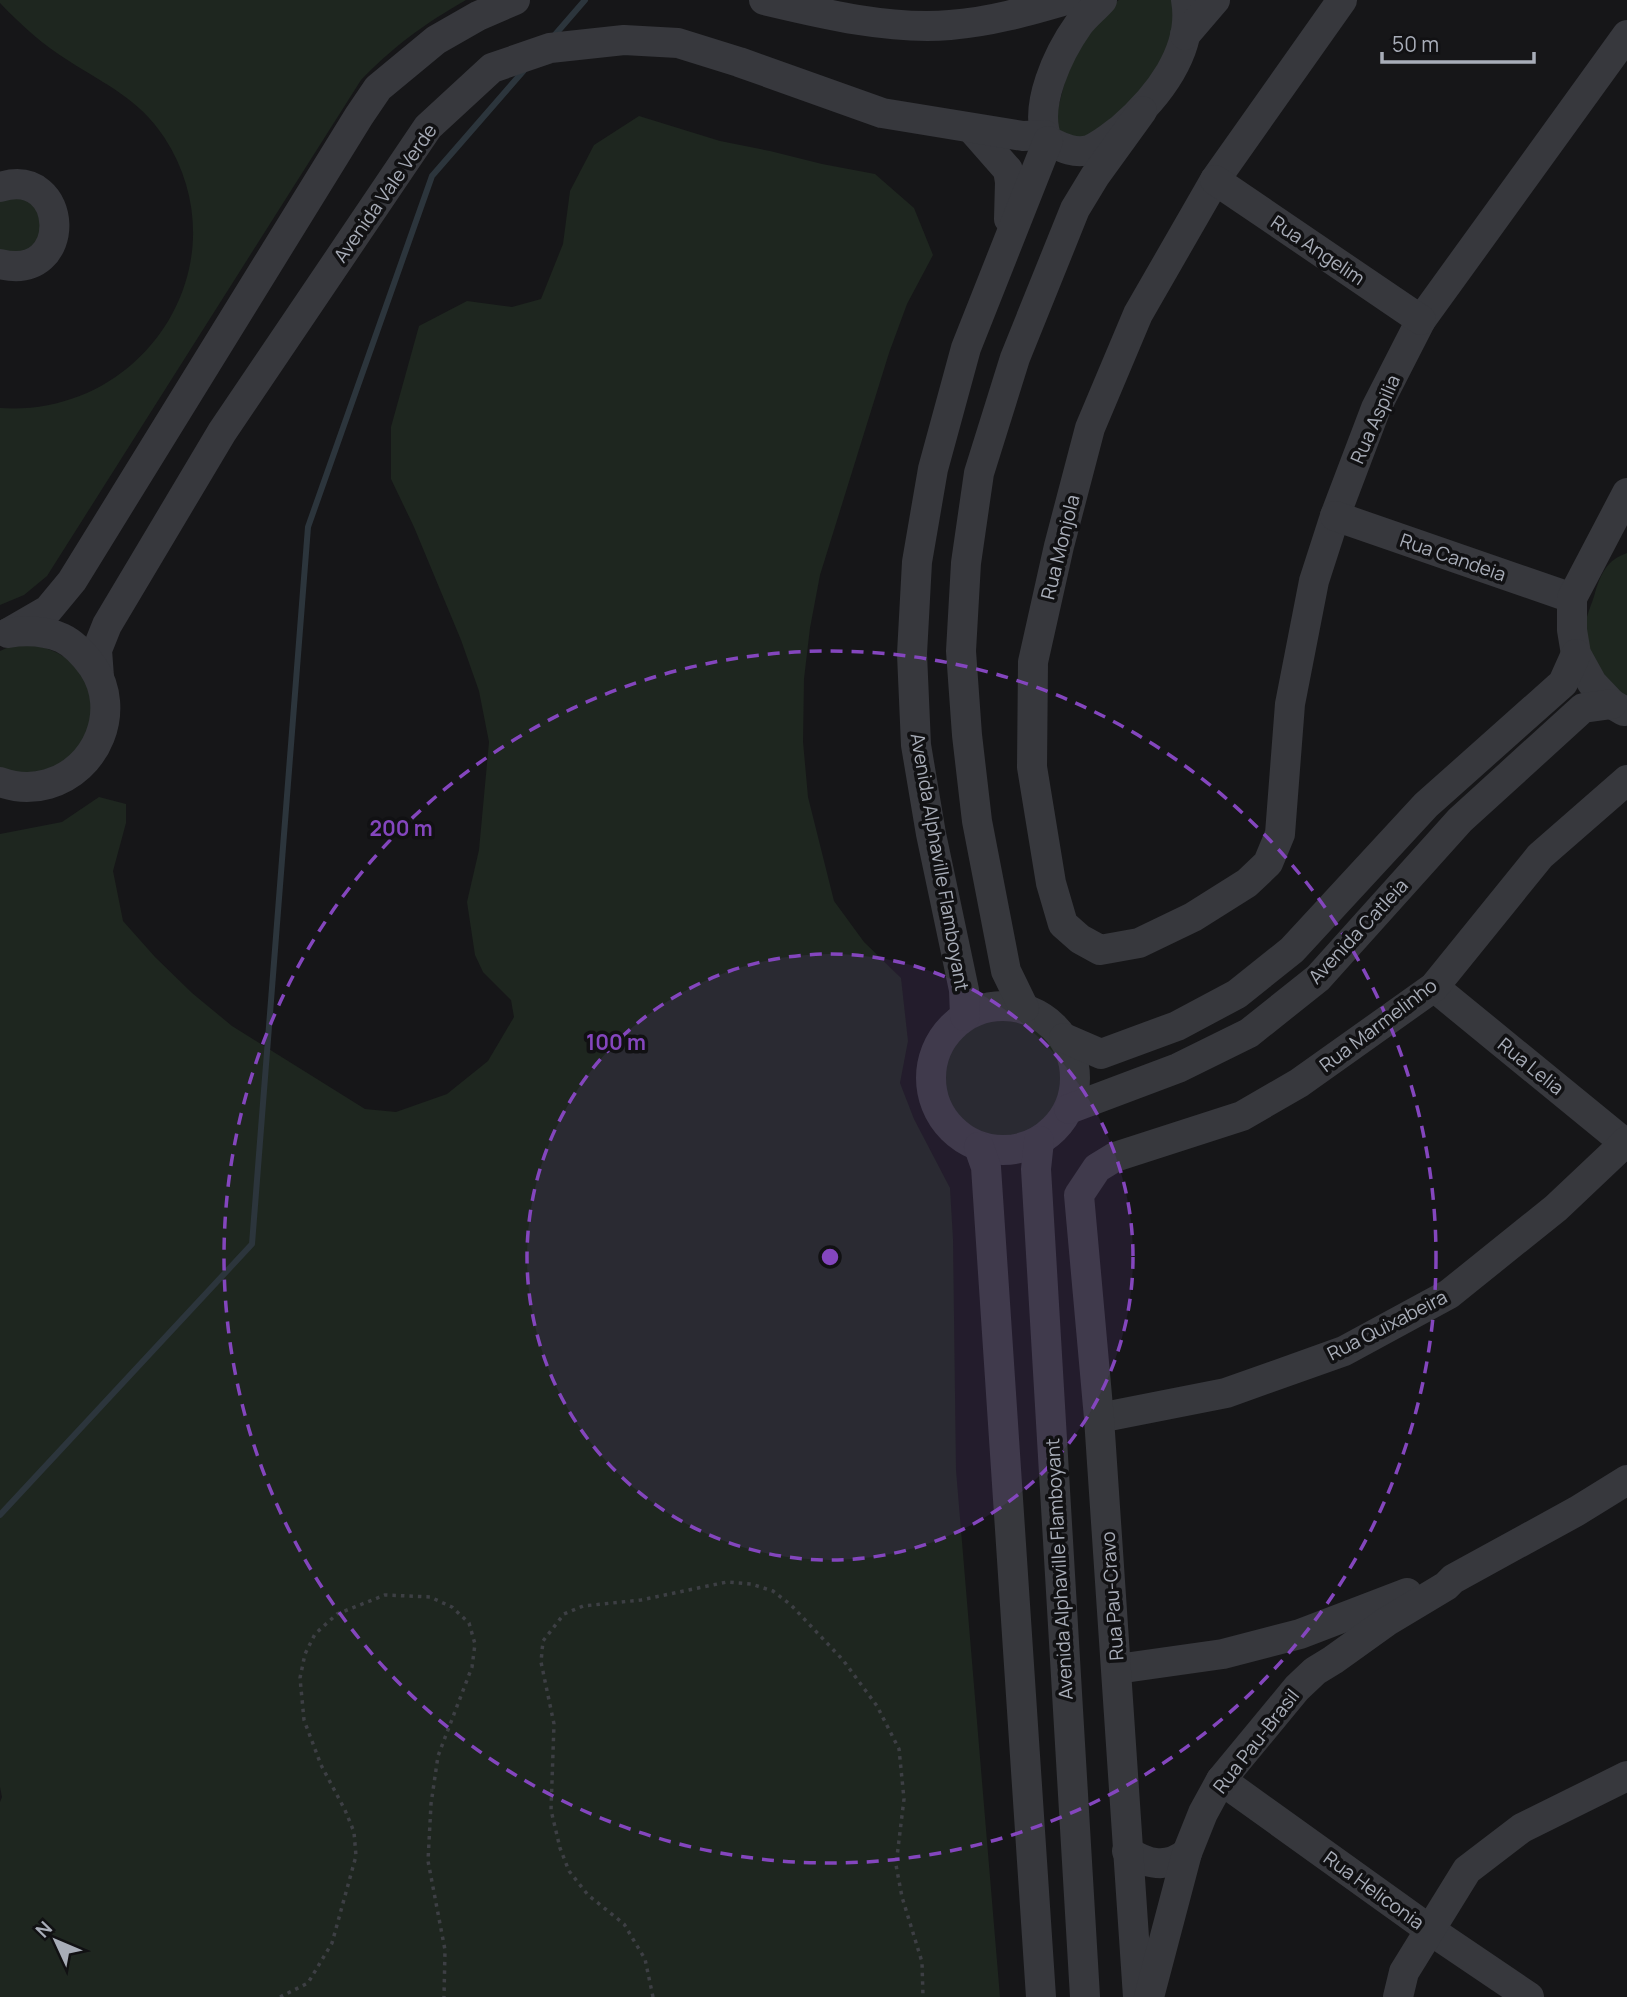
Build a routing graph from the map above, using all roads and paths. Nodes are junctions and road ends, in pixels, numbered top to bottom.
1 (515, 0) edge
2 (764, 0) edge
3 (1066, 0) edge
4 (1102, 0) edge
5 (1186, 0) edge
6 (1215, 0) edge
7 (1342, 0) edge
8 (1627, 35) edge
9 (1185, 36) junction
10 (1142, 111) junction
11 (972, 129) junction
12 (1046, 138) junction
13 (1215, 180) junction
14 (0, 187) edge
15 (1008, 240) junction
16 (0, 264) edge
17 (1421, 320) junction
18 (1623, 508) edge
19 (1335, 516) junction
20 (1572, 598) junction
21 (5, 634) edge
22 (1576, 654) junction
23 (99, 677) junction
24 (1619, 708) edge
25 (1627, 779) edge
26 (4, 785) edge
27 (1268, 863) joint
28 (1434, 987) junction
29 (1024, 1008) junction
30 (965, 1016) junction
31 (1064, 1038) junction
32 (1069, 1109) junction
33 (1039, 1142) junction
34 (1627, 1143) edge
35 (979, 1147) junction
36 (1079, 1195) joint
37 (1099, 1418) junction
38 (1627, 1480) edge
39 (1453, 1579) junction
40 (1300, 1634) junction
41 (1117, 1669) junction
42 (1315, 1671) junction
43 (1627, 1776) edge
44 (1221, 1780) junction
45 (1128, 1851) junction
46 (1187, 1853) junction
47 (1430, 1930) junction
48 (280, 1997) edge
49 (444, 1997) edge
50 (653, 1997) edge
51 (923, 1997) edge
52 (1041, 1997) edge
53 (1085, 1997) edge
54 (1138, 1997) edge
55 (1149, 1997) edge
56 (1398, 1997) edge
57 (1529, 1997) edge

1 - 21 street
2 - 3 street
4 - 12 street
5 - 9 street
6 - 9 street
7 - 13 street, Rua Monjola
8 - 17 street, Rua Aspilia
9 - 10 street
10 - 12 street, Avenida Vale Verde
10 - 29 street
11 - 12 street, Avenida Vale Verde
11 - 15 street
11 - 23 street, Avenida Vale Verde
12 - 15 street, Avenida Alphaville Flamboyant
13 - 17 street, Rua Angelim
13 - 27 street, Rua Monjola
14 - 16 street
15 - 30 street, Avenida Alphaville Flamboyant
17 - 19 street, Rua Aspilia
18 - 20 street
19 - 20 street, Rua Candeia
19 - 27 street, Rua Aspilia
20 - 22 street
21 - 23 street
22 - 24 street
22 - 31 street, Avenida Catleia
23 - 26 street
24 - 32 street, Avenida Catleia
25 - 28 street, Rua Marmelinho
28 - 34 street, Rua Lelia
28 - 36 street, Rua Marmelinho
29 - 30 street
29 - 31 street
30 - 35 street
31 - 32 street
32 - 33 street
33 - 35 street
33 - 53 street, Avenida Alphaville Flamboyant
34 - 37 street, Rua Quixabeira
35 - 52 street
36 - 37 street, Rua Pau-Cravo
37 - 41 street, Rua Pau-Cravo
38 - 39 street, Rua Pau-Brasil
39 - 40 street, Rua Pau-Brasil
39 - 42 street, Rua Pau-Brasil
40 - 41 street, Rua Pau-Brasil
40 - 42 street, Rua Pau-Brasil
41 - 45 street, Rua Pau-Cravo
42 - 44 street, Rua Pau-Brasil
43 - 47 street
44 - 46 street, Rua Pau-Brasil
44 - 47 street, Rua Heliconia
45 - 46 street
45 - 54 street, Rua Pau-Cravo
46 - 55 street, Rua Pau-Brasil
47 - 56 street
47 - 57 street, Rua Heliconia
48 - 49 path
50 - 51 path

